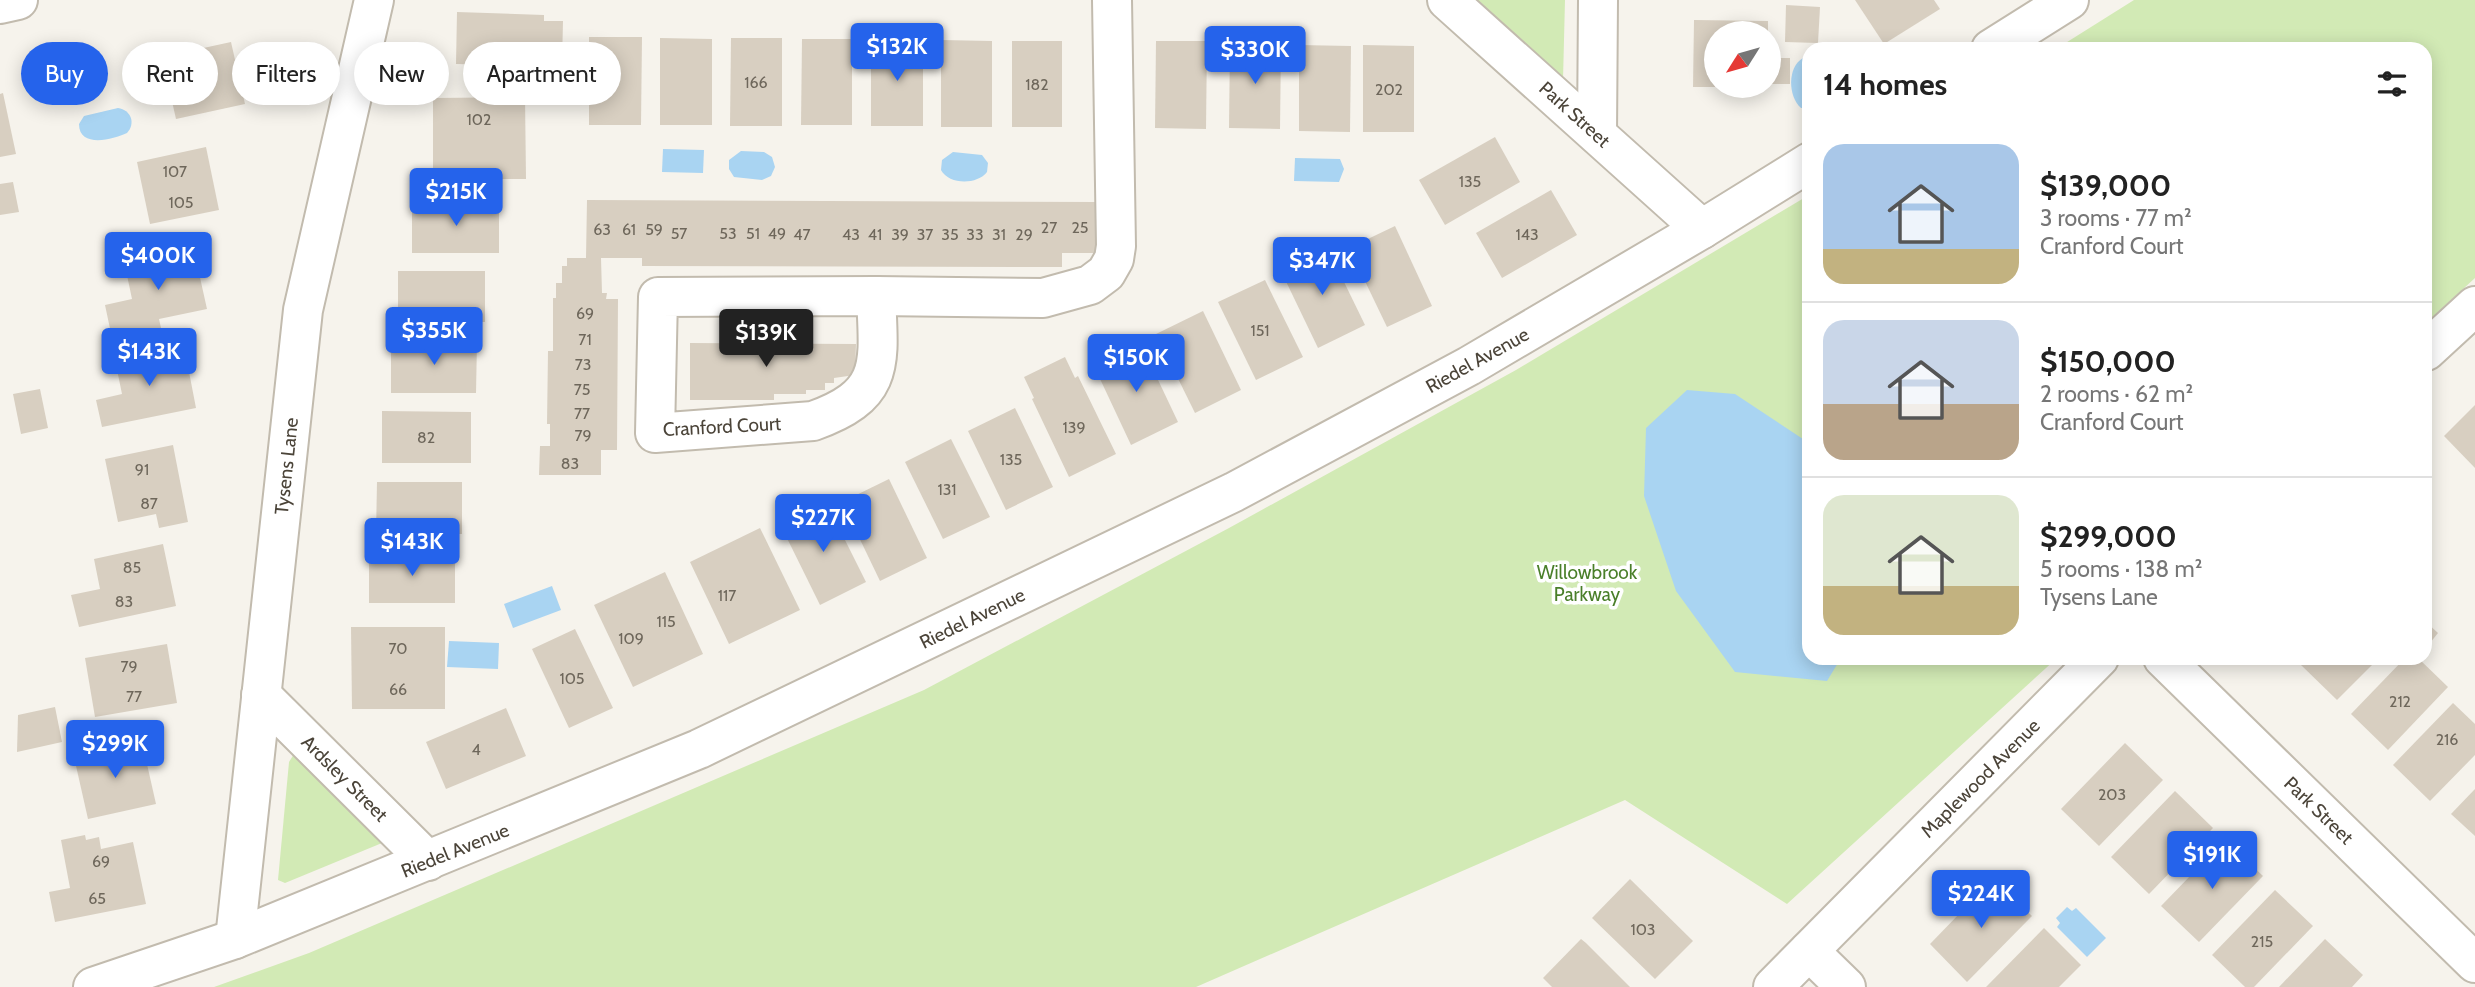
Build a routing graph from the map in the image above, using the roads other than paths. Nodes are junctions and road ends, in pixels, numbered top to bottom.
1 (18, 0) edge
2 (374, 0) edge
3 (1112, 0) edge
4 (1447, 0) edge
5 (1598, 0) edge
6 (2069, 0) edge
7 (0, 4) edge
8 (2002, 42) edge
9 (1597, 134) junction
10 (1802, 167) edge
11 (1702, 229) junction
12 (876, 296) junction
13 (2475, 306) edge
14 (2432, 345) edge
15 (2092, 665) edge
16 (2171, 665) edge
17 (261, 695) junction
18 (428, 861) junction
19 (235, 939) junction
20 (1809, 951) junction
21 (2475, 963) edge
22 (93, 987) edge
23 (1773, 987) edge
24 (1846, 987) edge

1 - 7 street
2 - 17 street, Tysens Lane
3 - 12 street, Cranford Court
4 - 9 street, Park Street
5 - 9 street
6 - 8 street
9 - 11 street, Park Street
10 - 11 street, Riedel Avenue
11 - 18 street, Riedel Avenue
12 - 12 street, Cranford Court
13 - 14 street
15 - 20 street, Maplewood Avenue
16 - 21 street, Park Street
17 - 18 street, Ardsley Street
17 - 19 street, Tysens Lane
18 - 19 street, Riedel Avenue
19 - 22 street, Riedel Avenue
20 - 23 street, Maplewood Avenue
20 - 24 street

